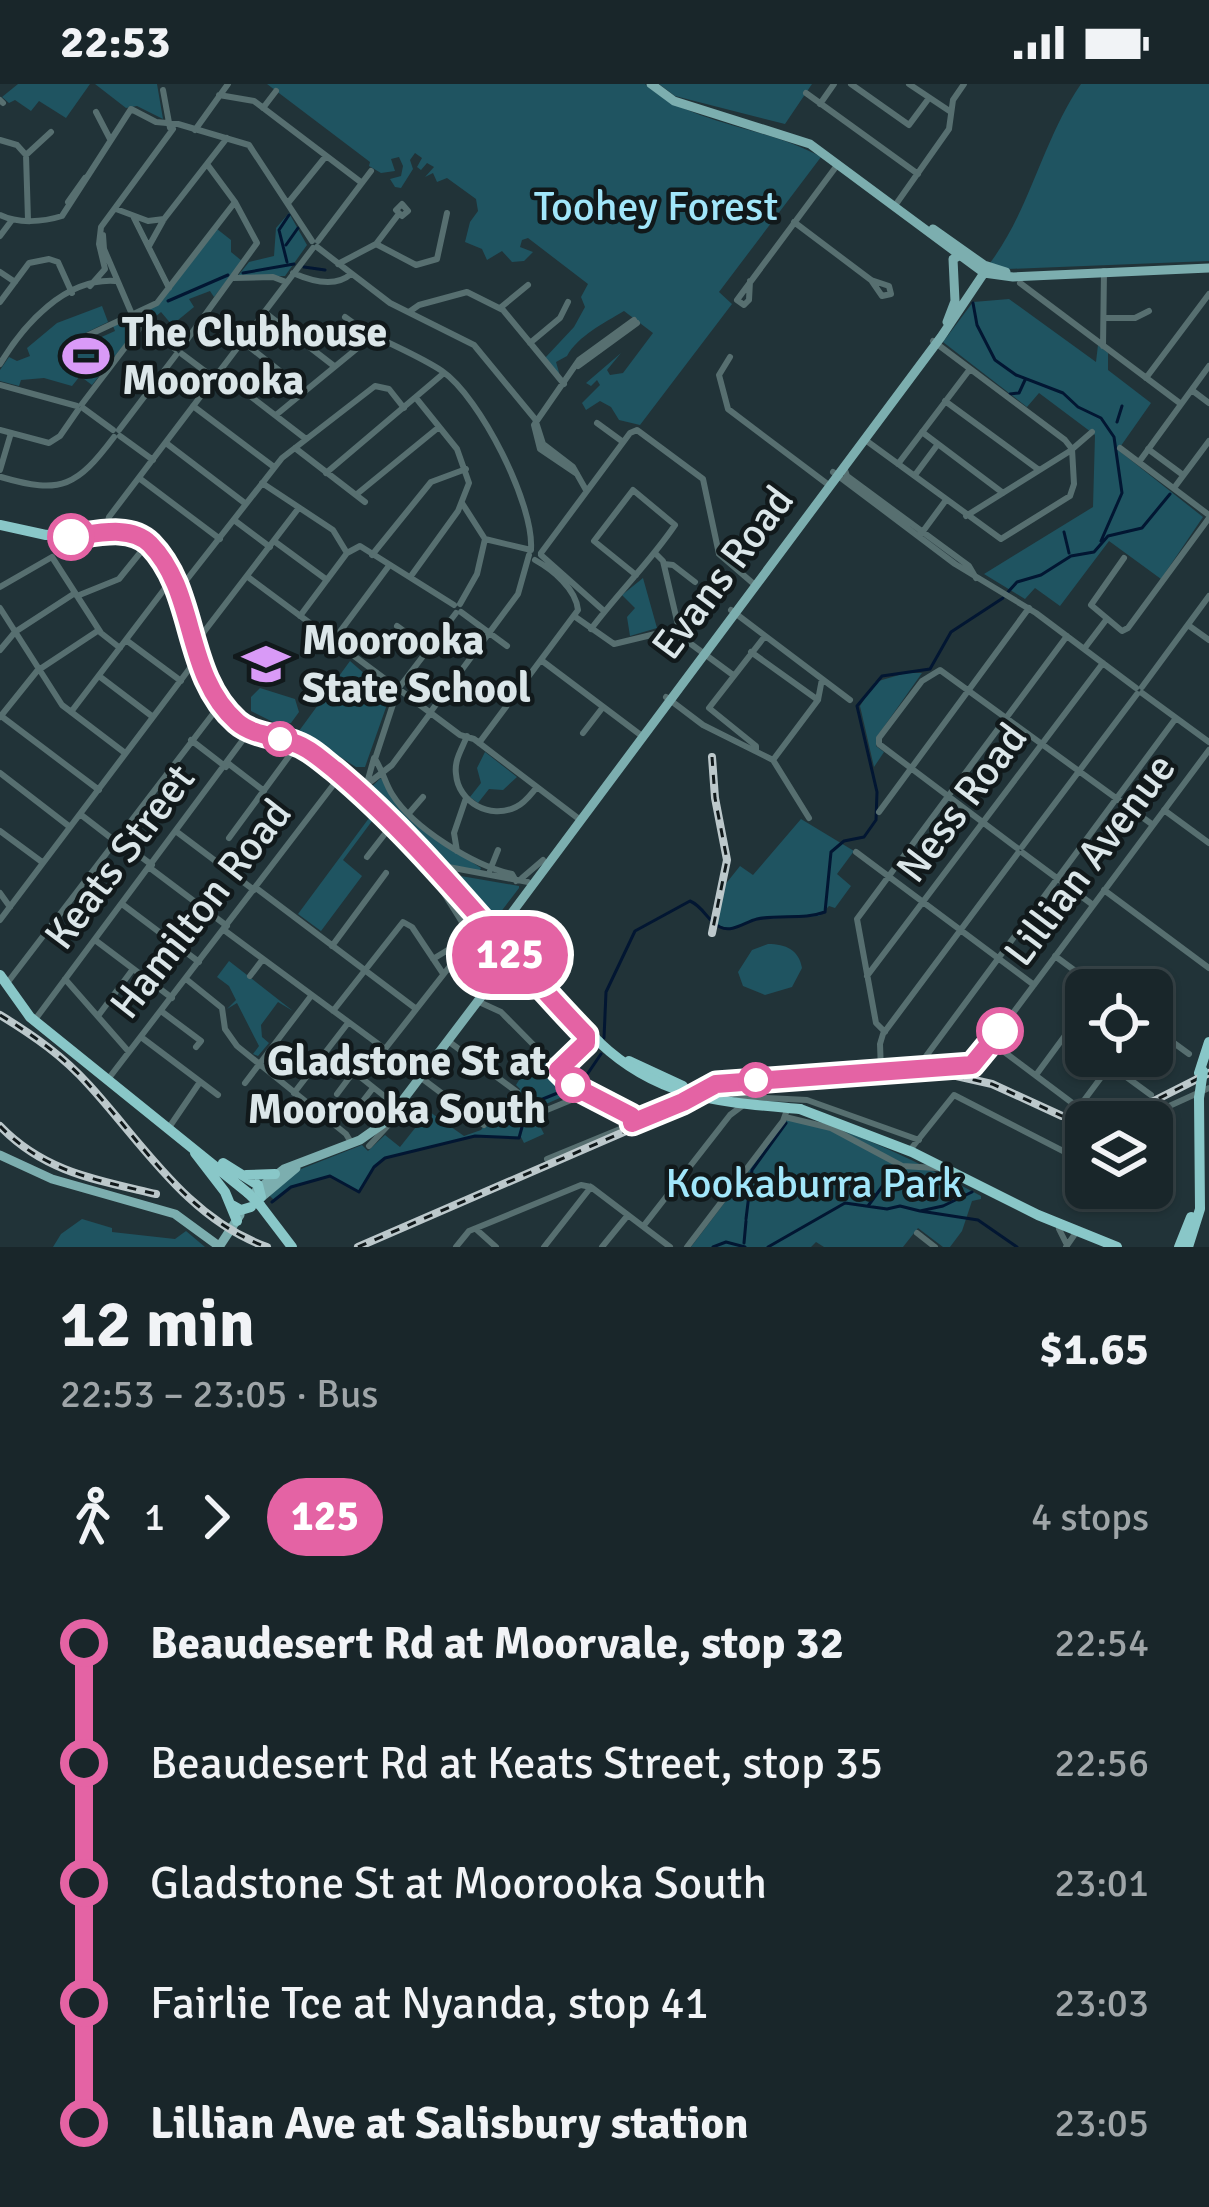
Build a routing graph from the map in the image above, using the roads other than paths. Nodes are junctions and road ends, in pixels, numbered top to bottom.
1 (172, 84) edge
2 (228, 84) edge
3 (651, 84) edge
4 (834, 84) edge
5 (851, 84) edge
6 (909, 84) edge
7 (964, 84) edge
8 (163, 87) edge
9 (277, 91) dead end
10 (806, 93) dead end
11 (219, 95) junction
12 (929, 98) junction
13 (820, 104) junction
14 (263, 108) junction
15 (96, 112) dead end
16 (952, 112) junction
17 (172, 126) junction
18 (194, 130) junction
19 (51, 132) dead end
20 (227, 138) junction
21 (110, 139) junction
22 (0, 140) edge
23 (26, 155) junction
24 (326, 156) junction
25 (207, 164) junction
26 (838, 164) junction
27 (371, 171) dead end
28 (918, 174) junction
29 (362, 184) junction
30 (235, 202) junction
31 (289, 203) junction
32 (896, 205) junction
33 (114, 212) junction
34 (447, 213) dead end
35 (0, 215) edge
36 (398, 215) dead end
37 (134, 218) junction
38 (164, 219) junction
39 (12, 220) junction
40 (28, 220) junction
41 (794, 222) junction
42 (0, 236) edge
43 (315, 244) junction
44 (376, 244) junction
45 (149, 246) junction
46 (958, 256) junction
47 (338, 264) junction
48 (1209, 266) edge
49 (987, 270) junction
50 (1104, 271) junction
51 (0, 272) edge
52 (293, 273) junction
53 (346, 276) junction
54 (1001, 277) junction
55 (110, 278) junction
56 (233, 278) junction
57 (871, 280) dead end
58 (750, 281) dead end
59 (14, 282) junction
60 (286, 283) junction
61 (1020, 284) dead end
62 (527, 285) dead end
63 (169, 288) junction
64 (978, 288) junction
65 (73, 293) junction
66 (1209, 294) edge
67 (0, 302) edge
68 (568, 302) dead end
69 (958, 306) junction
70 (500, 308) junction
71 (264, 311) junction
72 (1149, 311) dead end
73 (409, 312) junction
74 (133, 315) junction
75 (345, 317) dead end
76 (1104, 318) junction
77 (636, 322) dead end
78 (142, 324) junction
79 (371, 338) junction
80 (78, 340) dead end
81 (242, 341) junction
82 (935, 342) junction
83 (530, 343) junction
84 (1103, 346) junction
85 (178, 352) junction
86 (730, 357) dead end
87 (1, 361) edge
88 (334, 366) junction
89 (1209, 366) edge
90 (970, 369) junction
91 (444, 373) junction
92 (216, 375) junction
93 (1146, 378) junction
94 (564, 384) junction
95 (0, 385) edge
96 (304, 390) junction
97 (1192, 390) junction
98 (416, 398) junction
99 (945, 400) junction
100 (1209, 403) edge
101 (1181, 404) junction
102 (194, 406) junction
103 (80, 407) junction
104 (404, 407) junction
105 (276, 415) junction
106 (536, 422) junction
107 (597, 423) dead end
108 (439, 427) junction
109 (0, 430) edge
110 (922, 432) junction
111 (1092, 432) dead end
112 (117, 433) junction
113 (11, 434) junction
114 (306, 439) junction
115 (864, 439) junction
116 (1209, 441) edge
117 (166, 442) junction
118 (623, 442) junction
119 (938, 444) junction
120 (295, 448) junction
121 (1120, 448) dead end
122 (1072, 449) junction
123 (1148, 449) junction
124 (153, 460) junction
125 (1139, 462) junction
126 (898, 464) junction
127 (274, 467) junction
128 (466, 469) junction
129 (1039, 470) junction
130 (326, 472) junction
131 (600, 472) junction
132 (841, 472) junction
133 (0, 475) edge
134 (583, 475) junction
135 (1183, 475) junction
136 (914, 476) junction
137 (140, 478) junction
138 (262, 483) junction
139 (828, 484) junction
140 (1174, 488) junction
141 (586, 490) junction
142 (1003, 493) junction
143 (357, 494) junction
144 (946, 500) junction
145 (365, 502) dead end
146 (462, 503) junction
147 (246, 504) junction
148 (298, 509) junction
149 (967, 516) junction
150 (1209, 517) edge
151 (234, 520) junction
152 (0, 527) edge
153 (110, 527) junction
154 (920, 534) junction
155 (220, 538) junction
156 (485, 538) junction
157 (148, 543) junction
158 (272, 544) junction
159 (346, 553) junction
160 (534, 553) junction
161 (655, 553) junction
162 (372, 555) junction
163 (1124, 558) dead end
164 (664, 564) junction
165 (388, 567) junction
166 (636, 575) junction
167 (411, 576) junction
168 (248, 577) junction
169 (327, 580) junction
170 (695, 582) dead end
171 (753, 584) junction
172 (176, 585) junction
173 (0, 586) edge
174 (76, 594) junction
175 (1209, 596) edge
176 (0, 608) edge
177 (1029, 608) junction
178 (458, 609) junction
179 (604, 611) junction
180 (732, 611) junction
181 (300, 616) junction
182 (574, 616) junction
183 (1106, 620) junction
184 (1188, 625) junction
185 (397, 626) dead end
186 (591, 628) junction
187 (99, 630) junction
188 (15, 632) junction
189 (676, 632) junction
190 (490, 633) junction
191 (765, 636) junction
192 (1067, 636) junction
193 (197, 638) junction
194 (126, 640) junction
195 (333, 640) junction
196 (1209, 640) edge
197 (507, 646) dead end
198 (120, 648) junction
199 (428, 648) junction
200 (1084, 649) junction
201 (0, 650) edge
202 (702, 652) junction
203 (751, 652) junction
204 (541, 660) junction
205 (200, 663) junction
206 (1103, 663) junction
207 (39, 668) junction
208 (733, 675) junction
209 (99, 676) junction
210 (822, 679) junction
211 (181, 681) junction
212 (398, 689) junction
213 (971, 689) junction
214 (1139, 690) junction
215 (667, 698) junction
216 (818, 700) junction
217 (850, 700) dead end
218 (222, 702) junction
219 (603, 707) junction
220 (71, 712) junction
221 (430, 713) junction
222 (0, 716) edge
223 (1007, 716) junction
224 (153, 717) junction
225 (1176, 718) junction
226 (253, 728) junction
227 (583, 734) dead end
228 (640, 735) junction
229 (466, 736) junction
230 (191, 740) junction
231 (479, 743) junction
232 (298, 744) junction
233 (1044, 744) junction
234 (1209, 749) edge
235 (756, 752) junction
236 (125, 753) junction
237 (375, 756) junction
238 (773, 760) junction
239 (227, 765) junction
240 (911, 770) junction
241 (1080, 770) junction
242 (384, 772) junction
243 (0, 773) edge
244 (342, 773) junction
245 (537, 787) junction
246 (362, 788) junction
247 (99, 790) junction
248 (264, 791) junction
249 (948, 796) junction
250 (423, 797) dead end
251 (466, 798) junction
252 (1117, 798) junction
253 (480, 808) junction
254 (1164, 810) junction
255 (410, 812) junction
256 (879, 812) dead end
257 (80, 814) junction
258 (464, 815) junction
259 (577, 818) junction
260 (809, 818) dead end
261 (984, 824) junction
262 (456, 825) junction
263 (1153, 825) junction
264 (392, 826) junction
265 (70, 827) junction
266 (0, 830) edge
267 (430, 830) junction
268 (177, 832) junction
269 (229, 838) dead end
270 (116, 840) junction
271 (1209, 843) edge
272 (498, 850) dead end
273 (1020, 850) junction
274 (458, 851) junction
275 (856, 852) dead end
276 (368, 857) dead end
277 (42, 862) junction
278 (151, 866) junction
279 (490, 870) junction
280 (436, 872) junction
281 (386, 873) dead end
282 (888, 877) junction
283 (1057, 878) junction
284 (522, 883) junction
285 (255, 889) junction
286 (1104, 890) junction
287 (0, 893) edge
288 (457, 901) junction
289 (122, 904) junction
290 (924, 904) junction
291 (1093, 905) junction
292 (10, 907) junction
293 (0, 920) edge
294 (225, 928) junction
295 (961, 931) junction
296 (495, 933) junction
297 (472, 938) junction
298 (94, 940) junction
299 (332, 946) junction
300 (464, 946) junction
301 (1055, 956) junction
302 (997, 958) junction
303 (263, 959) junction
304 (433, 959) junction
305 (199, 962) junction
306 (1209, 968) edge
307 (133, 969) junction
308 (1072, 969) edge
309 (364, 970) junction
310 (442, 973) junction
311 (250, 976) dead end
312 (867, 976) junction
313 (65, 979) junction
314 (186, 979) junction
315 (2, 980) edge
316 (1034, 985) junction
317 (311, 996) junction
318 (172, 998) junction
319 (479, 1000) junction
320 (415, 1008) junction
321 (161, 1011) junction
322 (333, 1011) junction
323 (98, 1016) junction
324 (33, 1022) junction
325 (348, 1022) junction
326 (580, 1022) junction
327 (885, 1031) junction
328 (1065, 1035) edge
329 (141, 1037) junction
330 (448, 1041) junction
331 (593, 1042) junction
332 (991, 1042) junction
333 (1173, 1042) edge
334 (1209, 1042) edge
335 (196, 1046) dead end
336 (129, 1052) junction
337 (1209, 1052) edge
338 (1189, 1054) dead end
339 (260, 1064) junction
340 (883, 1068) junction
341 (918, 1068) junction
342 (558, 1070) junction
343 (1201, 1072) junction
344 (1036, 1075) junction
345 (420, 1077) junction
346 (1101, 1077) edge
347 (1127, 1077) edge
348 (110, 1078) junction
349 (200, 1082) junction
350 (245, 1083) dead end
351 (713, 1085) junction
352 (374, 1088) junction
353 (1209, 1088) edge
354 (581, 1090) junction
355 (693, 1091) junction
356 (517, 1092) dead end
357 (294, 1093) junction
358 (338, 1094) dead end
359 (1150, 1095) dead end
360 (218, 1096) dead end
361 (744, 1097) junction
362 (1193, 1098) junction
363 (788, 1099) junction
364 (401, 1103) junction
365 (1173, 1106) edge
366 (356, 1110) dead end
367 (537, 1114) dead end
368 (785, 1117) junction
369 (634, 1119) junction
370 (484, 1125) dead end
371 (170, 1126) junction
372 (378, 1134) junction
373 (185, 1139) junction
374 (352, 1144) junction
375 (369, 1146) dead end
376 (1065, 1151) edge
377 (912, 1152) junction
378 (0, 1155) edge
379 (547, 1159) dead end
380 (305, 1161) junction
381 (275, 1174) junction
382 (243, 1176) junction
383 (970, 1182) junction
384 (591, 1187) junction
385 (982, 1189) junction
386 (250, 1203) junction
387 (628, 1215) junction
388 (645, 1224) junction
389 (476, 1229) junction
390 (916, 1233) dead end
391 (1071, 1240) edge
392 (216, 1244) edge
393 (289, 1246) edge
394 (604, 1246) edge
395 (456, 1247) edge
396 (496, 1247) edge
397 (544, 1247) edge
398 (670, 1247) edge
399 (687, 1247) edge
400 (935, 1247) edge
401 (1102, 1247) edge
402 (1118, 1247) edge
403 (1183, 1247) edge

1 - 8 street
2 - 11 street
3 - 26 main road
4 - 13 street
5 - 12 street
6 - 12 street
7 - 16 street
8 - 17 street
9 - 14 street
10 - 13 street
11 - 14 street
11 - 18 street
12 - 16 street
13 - 28 street
14 - 24 street
15 - 21 street
16 - 28 street
17 - 18 street
17 - 21 street
17 - 33 street
18 - 20 street
19 - 23 street
20 - 25 street
20 - 31 street
21 - 40 street
22 - 23 street
23 - 40 street
24 - 29 street
24 - 31 street
25 - 30 street
25 - 38 street
26 - 32 main road
26 - 41 street
27 - 29 street
28 - 32 street
29 - 43 street
30 - 56 street
30 - 63 street
31 - 43 street
32 - 46 main road
32 - 46 main road
33 - 37 street
33 - 55 street
33 - 55 street
34 - 44 street
35 - 39 street
36 - 44 street
37 - 38 street
37 - 45 street
38 - 45 street
39 - 40 street
39 - 42 street
41 - 57 street
41 - 58 street
43 - 47 street
43 - 52 street
44 - 47 street
45 - 63 street
46 - 49 main road
46 - 69 main road
47 - 53 street
48 - 50 main road
49 - 50 main road
49 - 54 main road
49 - 64 main road, Evans Road
50 - 54 main road
50 - 76 street
51 - 59 street
52 - 53 street
52 - 60 street
53 - 73 street
54 - 64 main road
55 - 65 street
55 - 74 street
56 - 60 street
56 - 85 street
59 - 65 street
59 - 67 street
60 - 71 street
61 - 84 street
62 - 70 street
63 - 74 street
64 - 69 main road, Evans Road
65 - 87 street
66 - 93 street
68 - 83 street
69 - 82 main road, Evans Road
70 - 73 street
70 - 83 street
71 - 81 street
71 - 88 street
72 - 76 street
73 - 106 street
74 - 78 street
74 - 80 street
75 - 79 street
76 - 84 street
77 - 94 street
78 - 85 street
78 - 103 street
79 - 88 street
79 - 91 street
81 - 92 street
81 - 96 street
82 - 90 street
82 - 115 main road, Evans Road
82 - 132 main road, Evans Road
83 - 94 street
84 - 93 street
85 - 92 street
85 - 112 street
86 - 139 street
88 - 96 street
89 - 97 street
90 - 99 street
90 - 122 street
91 - 98 street
91 - 160 street
92 - 102 street
92 - 105 street
93 - 101 street
94 - 106 street
95 - 103 street
96 - 105 street
97 - 100 street
97 - 101 street
98 - 104 street
98 - 108 street
99 - 110 street
99 - 129 street
101 - 123 street
102 - 117 street
102 - 127 street
103 - 112 street
103 - 113 street
104 - 114 street
104 - 130 street
105 - 114 street
106 - 134 street
106 - 134 street
107 - 118 street
108 - 128 street
108 - 143 street
109 - 113 street
110 - 119 street
110 - 126 street
111 - 122 street
112 - 124 street
112 - 133 street
113 - 133 street
114 - 120 street
115 - 126 street
115 - 132 main road, Evans Road
116 - 135 street
117 - 124 street
117 - 147 street
118 - 131 street
118 - 171 street
119 - 136 street
119 - 142 street
120 - 127 street
120 - 130 street
121 - 125 street
122 - 129 street
122 - 149 street
123 - 125 street
123 - 135 street
124 - 137 street
125 - 140 street
126 - 136 street
127 - 138 street
128 - 146 street
128 - 162 street
129 - 142 street
130 - 143 street
131 - 134 street
131 - 141 street
132 - 139 main road, Evans Road
132 - 154 street
134 - 141 street
135 - 140 street
136 - 144 street
137 - 153 street
137 - 155 street
138 - 147 street
138 - 148 street
139 - 171 main road, Evans Road
140 - 150 street
141 - 160 street
142 - 149 street
143 - 145 street
144 - 149 street
144 - 154 street
146 - 156 street
146 - 167 street
147 - 151 street
148 - 158 street
148 - 159 street
150 - 183 street
151 - 155 street
151 - 158 street
152 - 153 highway
153 - 157 highway
153 - 172 highway
154 - 177 street
155 - 172 street
156 - 160 street
156 - 178 street
157 - 172 highway
157 - 174 street
158 - 168 street
158 - 169 street
159 - 162 street
159 - 169 street
160 - 179 street
160 - 182 street
160 - 190 street
161 - 164 street
161 - 166 street
161 - 166 street
162 - 165 street
163 - 183 street
164 - 170 street
164 - 189 street
165 - 167 street
165 - 195 street
166 - 179 street
167 - 178 street
168 - 181 street
168 - 193 street
169 - 181 street
171 - 180 main road, Evans Road
172 - 193 highway
172 - 194 street
172 - 205 highway
173 - 174 street
174 - 187 street
174 - 188 street
175 - 184 street
176 - 188 street
177 - 192 street
177 - 213 street
178 - 190 street
178 - 199 street
179 - 186 street
180 - 191 street
180 - 202 main road, Evans Road
181 - 195 street
182 - 186 street
182 - 204 street
183 - 200 street
184 - 196 street
184 - 214 street
185 - 199 street
186 - 189 street
187 - 198 street
187 - 207 street
188 - 201 street
188 - 207 street
189 - 202 street
190 - 197 street
190 - 221 street
191 - 203 street
191 - 210 street
192 - 200 street
192 - 223 street
193 - 205 highway
194 - 198 street
194 - 211 street
195 - 212 street
198 - 209 street
199 - 212 street
200 - 206 street
202 - 208 street
202 - 215 main road, Evans Road
203 - 208 street
203 - 216 street
204 - 219 street
204 - 231 street
205 - 211 street
205 - 218 highway
205 - 226 highway
206 - 214 street
206 - 233 street, Ness Road
207 - 220 street
207 - 222 street
208 - 235 street
209 - 220 street
209 - 224 street
210 - 216 street
210 - 217 street
211 - 224 street
212 - 221 street
212 - 237 street
213 - 223 street
213 - 240 street
213 - 240 street
214 - 225 street
214 - 241 street
215 - 228 main road, Evans Road
215 - 235 street
216 - 238 street
218 - 226 highway
218 - 230 street
219 - 227 street
219 - 228 street
220 - 236 street
221 - 229 street
221 - 242 street
222 - 247 street
223 - 233 street
223 - 249 street
224 - 236 street
225 - 234 street
225 - 252 street
226 - 232 highway
226 - 239 street, Keats Street
226 - 244 highway
228 - 259 main road, Evans Road
229 - 231 street
229 - 251 street
230 - 239 street
230 - 270 street
231 - 245 street
232 - 244 highway
232 - 248 street
233 - 241 street
233 - 261 street, Ness Road
234 - 254 street, Lillian Avenue
235 - 238 street
236 - 247 street
237 - 242 street
237 - 246 street
238 - 260 street
239 - 248 street
239 - 268 street, Keats Street
240 - 249 street
240 - 256 street
241 - 252 street
241 - 273 street
242 - 246 street
242 - 255 street
243 - 265 street
244 - 246 highway
244 - 285 street, Hamilton Road
245 - 253 street
245 - 259 street
246 - 264 highway
246 - 280 highway
247 - 257 street
248 - 269 street
249 - 261 street
249 - 282 street
250 - 255 street
251 - 253 street
251 - 258 street
252 - 263 street
252 - 283 street
253 - 258 street
254 - 263 street, Lillian Avenue
254 - 271 street
255 - 267 street
257 - 265 street
257 - 270 street
258 - 262 street
259 - 284 main road, Evans Road
259 - 284 main road, Evans Road
261 - 273 street
261 - 290 street, Ness Road
262 - 267 street
262 - 274 street
263 - 286 street, Lillian Avenue
264 - 276 street
264 - 280 highway
265 - 277 street
266 - 277 street
267 - 274 street
268 - 278 street, Keats Street
268 - 285 street
270 - 278 street
270 - 315 street
272 - 279 street
273 - 283 street
273 - 295 street
274 - 279 street
275 - 282 street
277 - 292 street
278 - 289 street, Keats Street
278 - 294 street
279 - 284 street
280 - 284 street
280 - 288 highway
280 - 296 highway
281 - 299 street
282 - 290 street
282 - 312 street
283 - 291 street
283 - 302 street
284 - 296 main road, Evans Road
285 - 294 street, Hamilton Road
285 - 299 street
286 - 291 street, Lillian Avenue
286 - 306 street
287 - 292 street
288 - 296 highway
288 - 297 street
289 - 298 street, Keats Street
289 - 305 street
290 - 295 street
290 - 312 street, Ness Road
291 - 301 street, Lillian Avenue
292 - 293 street
294 - 303 street
294 - 305 street, Hamilton Road
295 - 302 street
295 - 327 street
296 - 297 street
296 - 319 main road
296 - 326 highway
296 - 331 highway
297 - 300 street
298 - 307 street
298 - 313 street, Keats Street
299 - 309 street
300 - 304 street
300 - 310 street
301 - 308 street
301 - 316 street, Lillian Avenue
302 - 316 street
302 - 341 street
303 - 311 street
303 - 317 street
304 - 309 street
304 - 310 street
305 - 314 street, Hamilton Road
307 - 318 street
307 - 323 street
309 - 320 street
309 - 322 street
310 - 320 street
312 - 327 street
313 - 323 street
313 - 324 street, Keats Street
314 - 318 street, Hamilton Road
314 - 339 street
315 - 324 highway
316 - 332 street, Lillian Avenue
317 - 322 street
317 - 339 street
318 - 321 street, Hamilton Road
319 - 330 main road
319 - 342 street
320 - 325 street
321 - 329 street, Hamilton Road
321 - 335 street
322 - 325 street
323 - 336 street
324 - 348 highway
325 - 357 street
326 - 331 highway
326 - 355 highway
327 - 340 street
328 - 344 street
329 - 336 street, Hamilton Road
329 - 349 street
330 - 345 main road
330 - 356 street
331 - 342 street
331 - 377 highway, bridge
332 - 341 street, Lillian Avenue
332 - 344 street
333 - 338 street
334 - 343 highway
336 - 348 street, Hamilton Road
337 - 343 highway
339 - 350 street
339 - 357 street
340 - 341 street
340 - 351 street
342 - 354 street
343 - 362 highway, bridge
344 - 346 street
345 - 364 main road
345 - 370 street
347 - 359 street
348 - 371 highway
348 - 386 highway
349 - 360 street
349 - 371 street
351 - 355 street
351 - 355 street
351 - 361 street
352 - 358 street
352 - 364 street
352 - 366 street
353 - 362 street
354 - 367 street
354 - 369 street
355 - 369 street
357 - 374 street
361 - 363 street
361 - 388 street
362 - 365 street
362 - 403 highway
363 - 368 street
363 - 377 street
364 - 372 main road
368 - 377 street
368 - 399 street
369 - 379 street
371 - 373 highway
372 - 374 main road
372 - 375 street
373 - 382 highway
373 - 386 highway
374 - 380 main road
376 - 377 street
377 - 383 highway
377 - 383 highway
378 - 392 main road
380 - 381 main road
380 - 386 main road
381 - 382 highway
381 - 386 main road
382 - 386 highway
383 - 385 highway
384 - 387 street
384 - 389 street
384 - 397 street
385 - 391 highway
385 - 391 highway
386 - 392 main road
386 - 392 main road
386 - 393 highway
387 - 388 street
387 - 394 street
388 - 398 street
389 - 395 street
389 - 396 street
390 - 400 street
391 - 401 highway
391 - 402 highway

